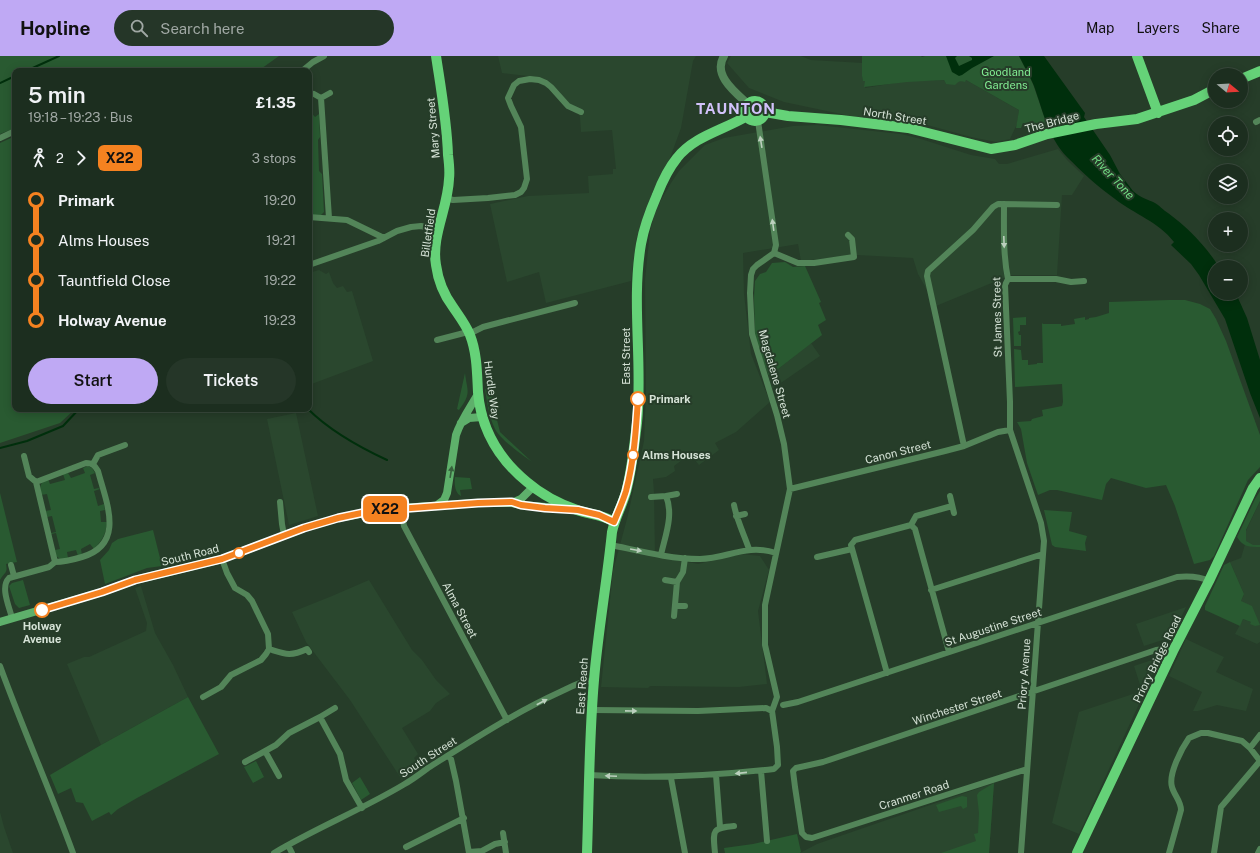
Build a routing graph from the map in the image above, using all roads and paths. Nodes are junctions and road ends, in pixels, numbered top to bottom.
1 (324, 56) edge
2 (436, 56) edge
3 (724, 56) edge
4 (1137, 56) edge
5 (306, 68) edge
6 (1260, 72) edge
7 (1248, 76) edge
8 (330, 93) dead end
9 (1208, 93) edge
10 (314, 94) dead end
11 (321, 98) junction
12 (748, 104) junction
13 (581, 112) dead end
14 (765, 112) junction
15 (1158, 113) junction
16 (747, 116) junction
17 (758, 121) junction
18 (12, 132) edge
19 (0, 138) edge
20 (1015, 145) joint
21 (446, 198) junction
22 (1056, 203) dead end
23 (1004, 204) junction
24 (312, 217) edge
25 (329, 218) junction
26 (438, 230) junction
27 (848, 235) dead end
28 (384, 238) junction
29 (774, 253) junction
30 (312, 264) edge
31 (1008, 279) junction
32 (1084, 281) dead end
33 (575, 302) dead end
34 (469, 333) junction
35 (437, 340) dead end
36 (478, 394) junction
37 (482, 417) junction
38 (461, 424) junction
39 (1010, 430) junction
40 (125, 445) dead end
41 (964, 446) junction
42 (24, 456) dead end
43 (93, 464) junction
44 (1260, 478) edge
45 (36, 482) junction
46 (534, 487) junction
47 (790, 489) junction
48 (447, 494) junction
49 (677, 494) dead end
50 (666, 496) junction
51 (950, 496) dead end
52 (651, 497) dead end
53 (280, 502) dead end
54 (512, 502) junction
55 (458, 504) junction
56 (734, 505) dead end
57 (436, 506) junction
58 (952, 506) junction
59 (401, 508) junction
60 (578, 510) junction
61 (954, 513) dead end
62 (745, 514) dead end
63 (736, 516) junction
64 (614, 522) junction
65 (911, 525) junction
66 (284, 536) junction
67 (611, 545) junction
68 (852, 547) junction
69 (749, 549) junction
70 (776, 553) junction
71 (662, 554) junction
72 (1043, 554) junction
73 (817, 557) dead end
74 (685, 558) junction
75 (222, 559) junction
76 (55, 562) junction
77 (11, 565) dead end
78 (14, 576) junction
79 (665, 580) dead end
80 (1209, 581) junction
81 (677, 582) junction
82 (932, 590) junction
83 (675, 606) junction
84 (685, 606) dead end
85 (674, 616) dead end
86 (12, 618) junction
87 (0, 622) edge
88 (1038, 622) junction
89 (269, 649) junction
90 (1173, 651) junction
91 (309, 652) dead end
92 (949, 652) junction
93 (0, 666) edge
94 (887, 673) junction
95 (594, 681) junction
96 (1033, 692) junction
97 (203, 697) dead end
98 (783, 705) dead end
99 (335, 708) dead end
100 (592, 710) junction
101 (772, 711) junction
102 (320, 716) junction
103 (507, 720) junction
104 (1260, 735) edge
105 (1250, 748) junction
106 (265, 751) junction
107 (448, 756) junction
108 (1260, 761) edge
109 (245, 762) dead end
110 (1027, 769) junction
111 (760, 771) junction
112 (589, 775) junction
113 (716, 775) junction
114 (279, 776) dead end
115 (671, 778) junction
116 (362, 808) junction
117 (464, 818) junction
118 (734, 826) dead end
119 (720, 827) junction
120 (503, 833) dead end
121 (806, 837) joint
122 (767, 841) dead end
123 (505, 842) junction
124 (288, 845) junction
125 (406, 847) dead end
126 (1260, 849) edge
127 (469, 852) edge
128 (73, 853) edge
129 (274, 853) edge
130 (292, 853) edge
131 (506, 853) edge
132 (587, 853) edge
133 (685, 853) edge
134 (715, 853) edge
135 (1021, 853) edge
136 (1077, 853) edge
137 (1169, 853) edge
138 (1214, 853) edge
139 (1258, 853) edge

1 - 5 street
2 - 21 main road, Mary Street
3 - 12 street
4 - 15 main road
6 - 7 main road
8 - 11 street
9 - 15 main road, The Bridge
10 - 11 street
11 - 25 street
12 - 14 main road
12 - 16 main road
13 - 21 street
14 - 17 main road
14 - 20 main road, North Street
15 - 20 main road, The Bridge
16 - 17 main road
16 - 64 main road, East Street
29 -> 17 street
18 - 19 street
21 - 26 main road, Billetfield
22 - 23 street
23 -> 31 street, St James Street
23 - 41 street
24 - 25 street
25 - 28 street
26 - 28 street
26 - 34 main road, Billetfield
27 - 29 street
28 - 30 street
29 - 47 street, Magdalene Street
31 - 32 street
31 - 39 street, St James Street
33 - 34 street
34 - 35 street
34 - 36 main road, Hurdle Way
36 - 37 main road, Hurdle Way
36 - 38 main road
37 - 38 main road
37 - 46 main road, Hurdle Way
48 -> 38 main road
39 - 41 street, Canon Street
39 - 72 street, Priory Avenue
40 - 43 street
41 - 47 street, Canon Street
42 - 45 street
43 - 45 street
43 - 76 street
44 - 80 main road, Priory Bridge Road
45 - 76 street
46 - 54 main road
46 - 60 main road, Hurdle Way
47 - 70 street
48 - 55 main road
48 - 57 main road
49 - 50 street
50 - 52 street
50 - 71 street
51 - 58 street
53 - 66 street
54 - 55 main road, South Road
54 - 60 main road
55 - 57 main road, South Road
56 - 63 street
57 - 59 main road, South Road
58 - 61 street
58 - 65 street
59 - 66 main road, South Road
59 - 103 street, Alma Street
60 - 64 main road, Hurdle Way
62 - 63 street
63 - 69 street
64 - 67 main road, East Reach
65 - 68 street
65 - 82 street
66 - 75 main road, South Road
67 -> 71 street
67 - 95 main road, East Reach
68 - 73 street
68 - 94 street
69 - 70 street
69 - 74 street
70 - 101 street
71 - 74 street
72 - 82 street
72 - 88 street, Priory Avenue
74 - 81 street
75 - 86 main road, South Road
75 - 89 street
76 - 78 street
77 - 78 street
78 - 86 street
79 - 81 street
80 - 88 street, St Augustine Street
80 - 90 main road, Priory Bridge Road
81 - 83 street
82 - 92 street
83 - 84 street
83 - 85 street
86 - 87 main road, South Road
88 - 92 street, St Augustine Street
88 - 96 street, Priory Avenue
89 - 91 street
89 - 97 street
90 - 96 street, Winchester Street
90 - 136 main road, Priory Bridge Road
92 - 94 street, St Augustine Street
93 - 128 street
94 - 98 street, St Augustine Street
95 - 100 main road, East Reach
103 -> 95 street, South Street
96 - 110 street, Priory Avenue
96 - 121 street, Winchester Street
99 - 102 street
100 -> 101 street
100 - 112 main road, East Reach
101 - 111 street
102 - 106 street
102 - 116 street
103 - 107 street, South Street
104 - 105 street
105 - 108 street
105 - 137 street
106 - 109 street
106 - 114 street
107 - 116 street, South Street
107 - 117 street
108 - 138 street
110 - 121 street, Cranmer Road
110 - 135 street, Priory Avenue
111 -> 113 street
111 - 122 street
115 -> 112 street
112 - 132 main road, East Reach
113 - 115 street
113 - 119 street
115 - 133 street
116 - 124 street, South Street
117 - 125 street
117 - 127 street
118 - 119 street
119 - 134 street
120 - 123 street
123 - 127 street
123 - 131 street
124 - 129 street, South Street
124 - 130 street
126 - 139 street

